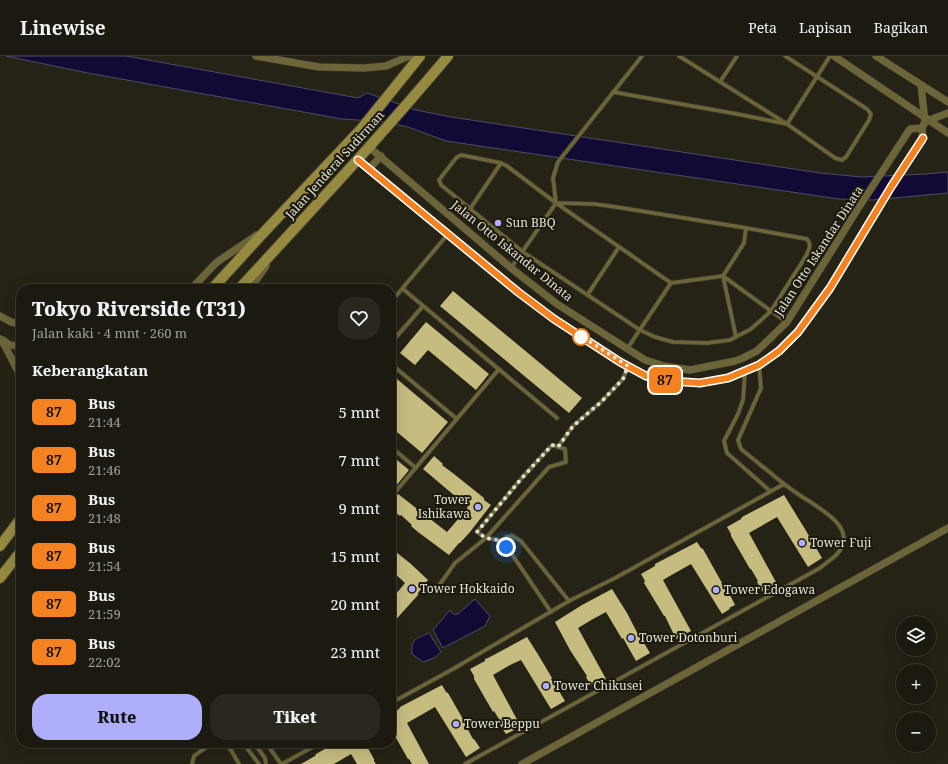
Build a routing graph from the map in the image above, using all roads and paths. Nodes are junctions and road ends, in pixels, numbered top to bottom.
1 (256, 56) edge
2 (409, 56) edge
3 (420, 56) edge
4 (448, 56) edge
5 (642, 56) edge
6 (679, 56) edge
7 (737, 56) edge
8 (785, 56) edge
9 (830, 56) edge
10 (834, 56) edge
11 (876, 56) edge
12 (817, 76) junction
13 (720, 82) junction
14 (921, 85) junction
15 (613, 92) junction
16 (948, 102) edge
17 (948, 113) edge
18 (925, 122) junction
19 (787, 124) junction
20 (948, 133) edge
21 (369, 147) junction
22 (381, 156) junction
23 (358, 160) junction
24 (501, 163) junction
25 (369, 169) junction
26 (556, 204) junction
27 (470, 208) junction
28 (746, 228) junction
29 (266, 230) junction
30 (448, 234) junction
31 (281, 244) junction
32 (619, 247) junction
33 (523, 252) junction
34 (511, 268) junction
35 (723, 276) junction
36 (671, 283) junction
37 (196, 284) edge
38 (217, 284) edge
39 (244, 284) edge
40 (253, 284) edge
41 (403, 289) junction
42 (588, 294) junction
43 (396, 297) edge
44 (423, 306) junction
45 (771, 311) junction
46 (0, 316) edge
47 (788, 322) junction
48 (16, 323) edge
49 (640, 330) junction
50 (396, 337) edge
51 (736, 337) junction
52 (0, 339) edge
53 (16, 346) edge
54 (627, 349) junction
55 (757, 351) junction
56 (744, 358) junction
57 (759, 365) junction
58 (628, 366) junction
59 (16, 367) edge
60 (396, 368) edge
61 (499, 370) junction
62 (745, 371) junction
63 (557, 418) dead end
64 (456, 420) junction
65 (558, 447) junction
66 (396, 451) edge
67 (416, 468) junction
68 (784, 484) junction
69 (396, 491) edge
70 (770, 492) junction
71 (16, 525) edge
72 (948, 528) edge
73 (486, 538) junction
74 (504, 541) junction
75 (0, 546) edge
76 (16, 557) edge
77 (0, 578) edge
78 (440, 584) dead end
79 (569, 601) junction
80 (551, 612) junction
81 (396, 700) edge
82 (205, 748) edge
83 (229, 748) edge
84 (247, 748) edge
85 (258, 748) edge
86 (270, 748) edge
87 (311, 748) edge
88 (192, 764) edge
89 (239, 764) edge
90 (259, 764) edge
91 (266, 764) edge
92 (282, 764) edge
93 (465, 764) edge
94 (522, 764) edge

1 - 2 street
3 - 29 main road, Jalan Jenderal Sudirman
4 - 21 main road, Jalan Jenderal Sudirman
5 - 15 lane
6 - 13 lane
7 - 13 lane
8 - 12 lane
9 - 12 lane
10 - 18 street
11 - 14 street
12 - 19 lane
12 - 19 lane
13 - 19 lane
14 - 16 street
14 - 18 street
15 - 19 lane
15 - 26 lane
17 - 18 street
18 - 20 street
18 - 47 street, Jalan Otto Iskandar Dinata
18 - 57 street
21 - 22 street, Jalan Otto Iskandar Dinata
21 - 23 main road, Jalan Jenderal Sudirman
22 - 25 street
22 - 34 street, Jalan Otto Iskandar Dinata
23 - 25 street
23 - 31 main road, Jalan Jenderal Sudirman
24 - 26 lane
24 - 27 lane
24 - 27 lane
25 - 30 street
26 - 28 lane
26 - 32 lane
26 - 33 lane
27 - 33 lane
28 - 35 lane
28 - 45 lane
29 - 37 street
29 - 38 main road, Jalan Jenderal Sudirman
30 - 41 lane
30 - 58 street
31 - 39 main road, Jalan Jenderal Sudirman
31 - 40 street
32 - 36 lane
32 - 42 lane
33 - 34 lane
33 - 42 lane
34 - 54 street, Jalan Otto Iskandar Dinata
35 - 36 lane
35 - 45 lane
35 - 51 lane
36 - 49 lane
41 - 43 lane
41 - 44 lane
42 - 49 lane
44 - 50 lane
44 - 61 lane
45 - 47 lane
45 - 51 lane
46 - 48 street
47 - 55 street, Jalan Otto Iskandar Dinata
49 - 51 lane
49 - 54 lane
52 - 53 street
52 - 59 street
54 - 56 street, Jalan Otto Iskandar Dinata
55 - 56 street, Jalan Otto Iskandar Dinata
55 - 57 street
56 - 62 street
57 - 62 street
57 - 68 lane
58 - 62 street
58 - 65 lane
60 - 64 lane
61 - 63 lane
61 - 64 lane
62 - 70 lane
64 - 67 lane
65 - 73 lane
65 - 73 lane
66 - 67 lane
67 - 69 lane
68 - 70 lane
68 - 93 lane
70 - 79 lane
71 - 75 main road
72 - 94 street
73 - 74 lane
73 - 78 lane
74 - 79 lane
74 - 80 lane
76 - 77 main road
79 - 80 lane
80 - 81 lane
82 - 88 lane
83 - 89 lane
84 - 90 lane
85 - 91 lane
86 - 92 lane
87 - 92 lane

